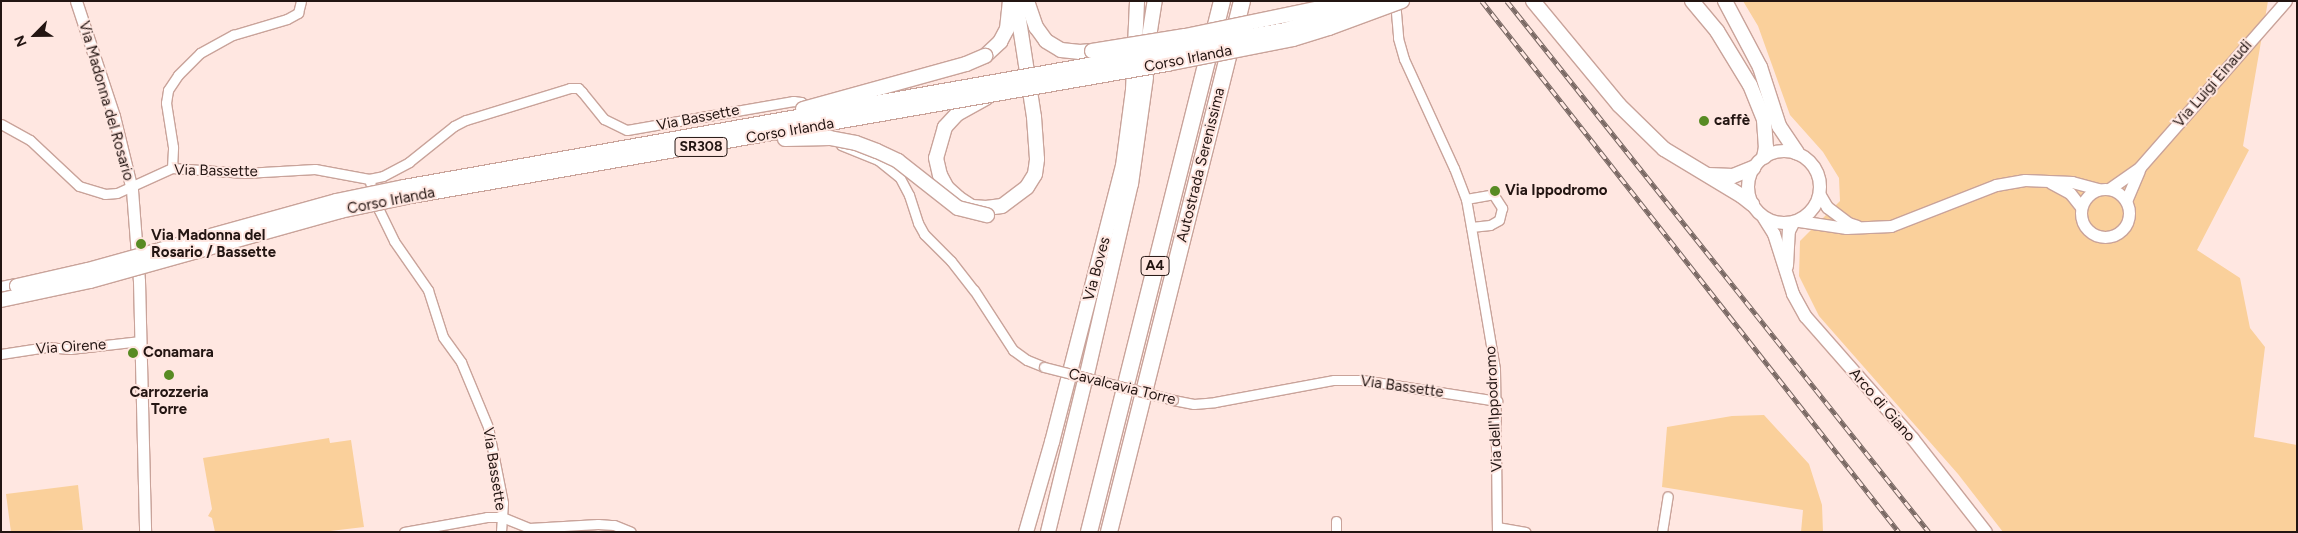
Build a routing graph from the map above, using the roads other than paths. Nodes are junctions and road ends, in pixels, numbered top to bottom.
1 (76, 1) edge
2 (301, 1) edge
3 (1010, 1) edge
4 (1016, 1) edge
5 (1020, 1) edge
6 (1027, 1) edge
7 (1150, 1) edge
8 (1154, 1) edge
9 (1222, 1) edge
10 (1242, 1) edge
11 (1350, 1) edge
12 (1361, 1) edge
13 (1374, 1) edge
14 (1395, 1) edge
15 (1402, 1) edge
16 (1532, 1) edge
17 (1692, 1) edge
18 (2286, 1) edge
19 (1137, 3) edge
20 (1725, 3) edge
21 (1146, 77) dead end
22 (999, 94) junction
23 (1, 124) edge
24 (715, 133) junction
25 (742, 140) junction
26 (1797, 153) junction
27 (1764, 157) junction
28 (172, 168) junction
29 (1753, 168) junction
30 (2140, 168) junction
31 (1708, 176) junction
32 (369, 179) junction
33 (2048, 181) junction
34 (131, 186) junction
35 (2104, 189) junction
36 (1820, 195) junction
37 (1466, 199) junction
38 (2126, 201) junction
39 (1752, 204) junction
40 (2081, 207) junction
41 (987, 212) junction
42 (1764, 218) junction
43 (1796, 222) junction
44 (1471, 227) junction
45 (1863, 228) junction
46 (1786, 273) junction
47 (1, 289) edge
48 (974, 290) joint
49 (1, 300) edge
50 (140, 341) junction
51 (1, 354) edge
52 (1306, 385) joint
53 (1497, 400) junction
54 (1668, 496) dead end
55 (502, 517) junction
56 (1336, 521) dead end
57 (1497, 529) edge
58 (145, 532) edge
59 (404, 532) edge
60 (501, 532) edge
61 (632, 532) edge
62 (1026, 532) edge
63 (1048, 532) edge
64 (1089, 532) edge
65 (1109, 532) edge
66 (1336, 532) edge
67 (1526, 532) edge
68 (1662, 532) edge
69 (1986, 532) edge

1 - 34 street, Via Madonna del Rosario
2 - 28 street
3 - 24 highway, bridge
4 - 41 highway
5 - 41 highway
6 - 11 highway, bridge
7 - 8 highway
9 - 64 highway, Autostrada Serenissima / A4
10 - 65 highway, Autostrada Serenissima / A4
12 - 14 street
13 - 24 highway, Corso Irlanda / SR308, bridge
14 - 37 street, Via dell'Ippodromo
15 - 22 highway, Corso Irlanda / SR308, bridge
16 - 31 highway
17 - 27 highway
18 - 30 street, Via Luigi Einaudi
19 - 62 highway, Via Boves
20 - 26 highway
21 - 63 highway, Via Boves
22 - 25 highway, Corso Irlanda / SR308, bridge
22 - 41 highway, bridge
23 - 34 street, Via Bassette
24 - 47 highway, Corso Irlanda / SR308, bridge
25 - 41 highway, bridge
25 - 49 highway, Corso Irlanda / SR308, bridge
26 - 27 main road
26 - 36 main road
27 - 29 main road
28 - 32 street, Via Bassette
28 - 34 street, Via Bassette
29 - 31 highway
29 - 39 main road
30 - 35 street
30 - 38 street
31 - 39 highway
32 - 48 street, Via Bassette
32 - 55 street, Via Bassette
33 - 35 street
33 - 40 street
33 - 45 street
34 - 50 street, Via Madonna del Rosario
35 - 38 street
35 - 40 street
36 - 43 main road
36 - 45 street
37 - 44 street, Via dell'Ippodromo
37 - 44 street
38 - 40 street
39 - 42 main road
42 - 43 main road
42 - 46 main road, Arco di Giano
43 - 45 street
43 - 46 main road, Arco di Giano
44 - 53 street, Via dell'Ippodromo
46 - 69 main road, Arco di Giano
48 - 52 street, Cavalcavia Torre, bridge
50 - 51 street, Via Oirene
50 - 58 street, Via Madonna del Rosario
52 - 53 street, Via Bassette
53 - 57 street, Via dell'Ippodromo
54 - 68 street
55 - 59 street
55 - 60 street, Via Bassette
55 - 61 street
56 - 66 street
57 - 67 street

